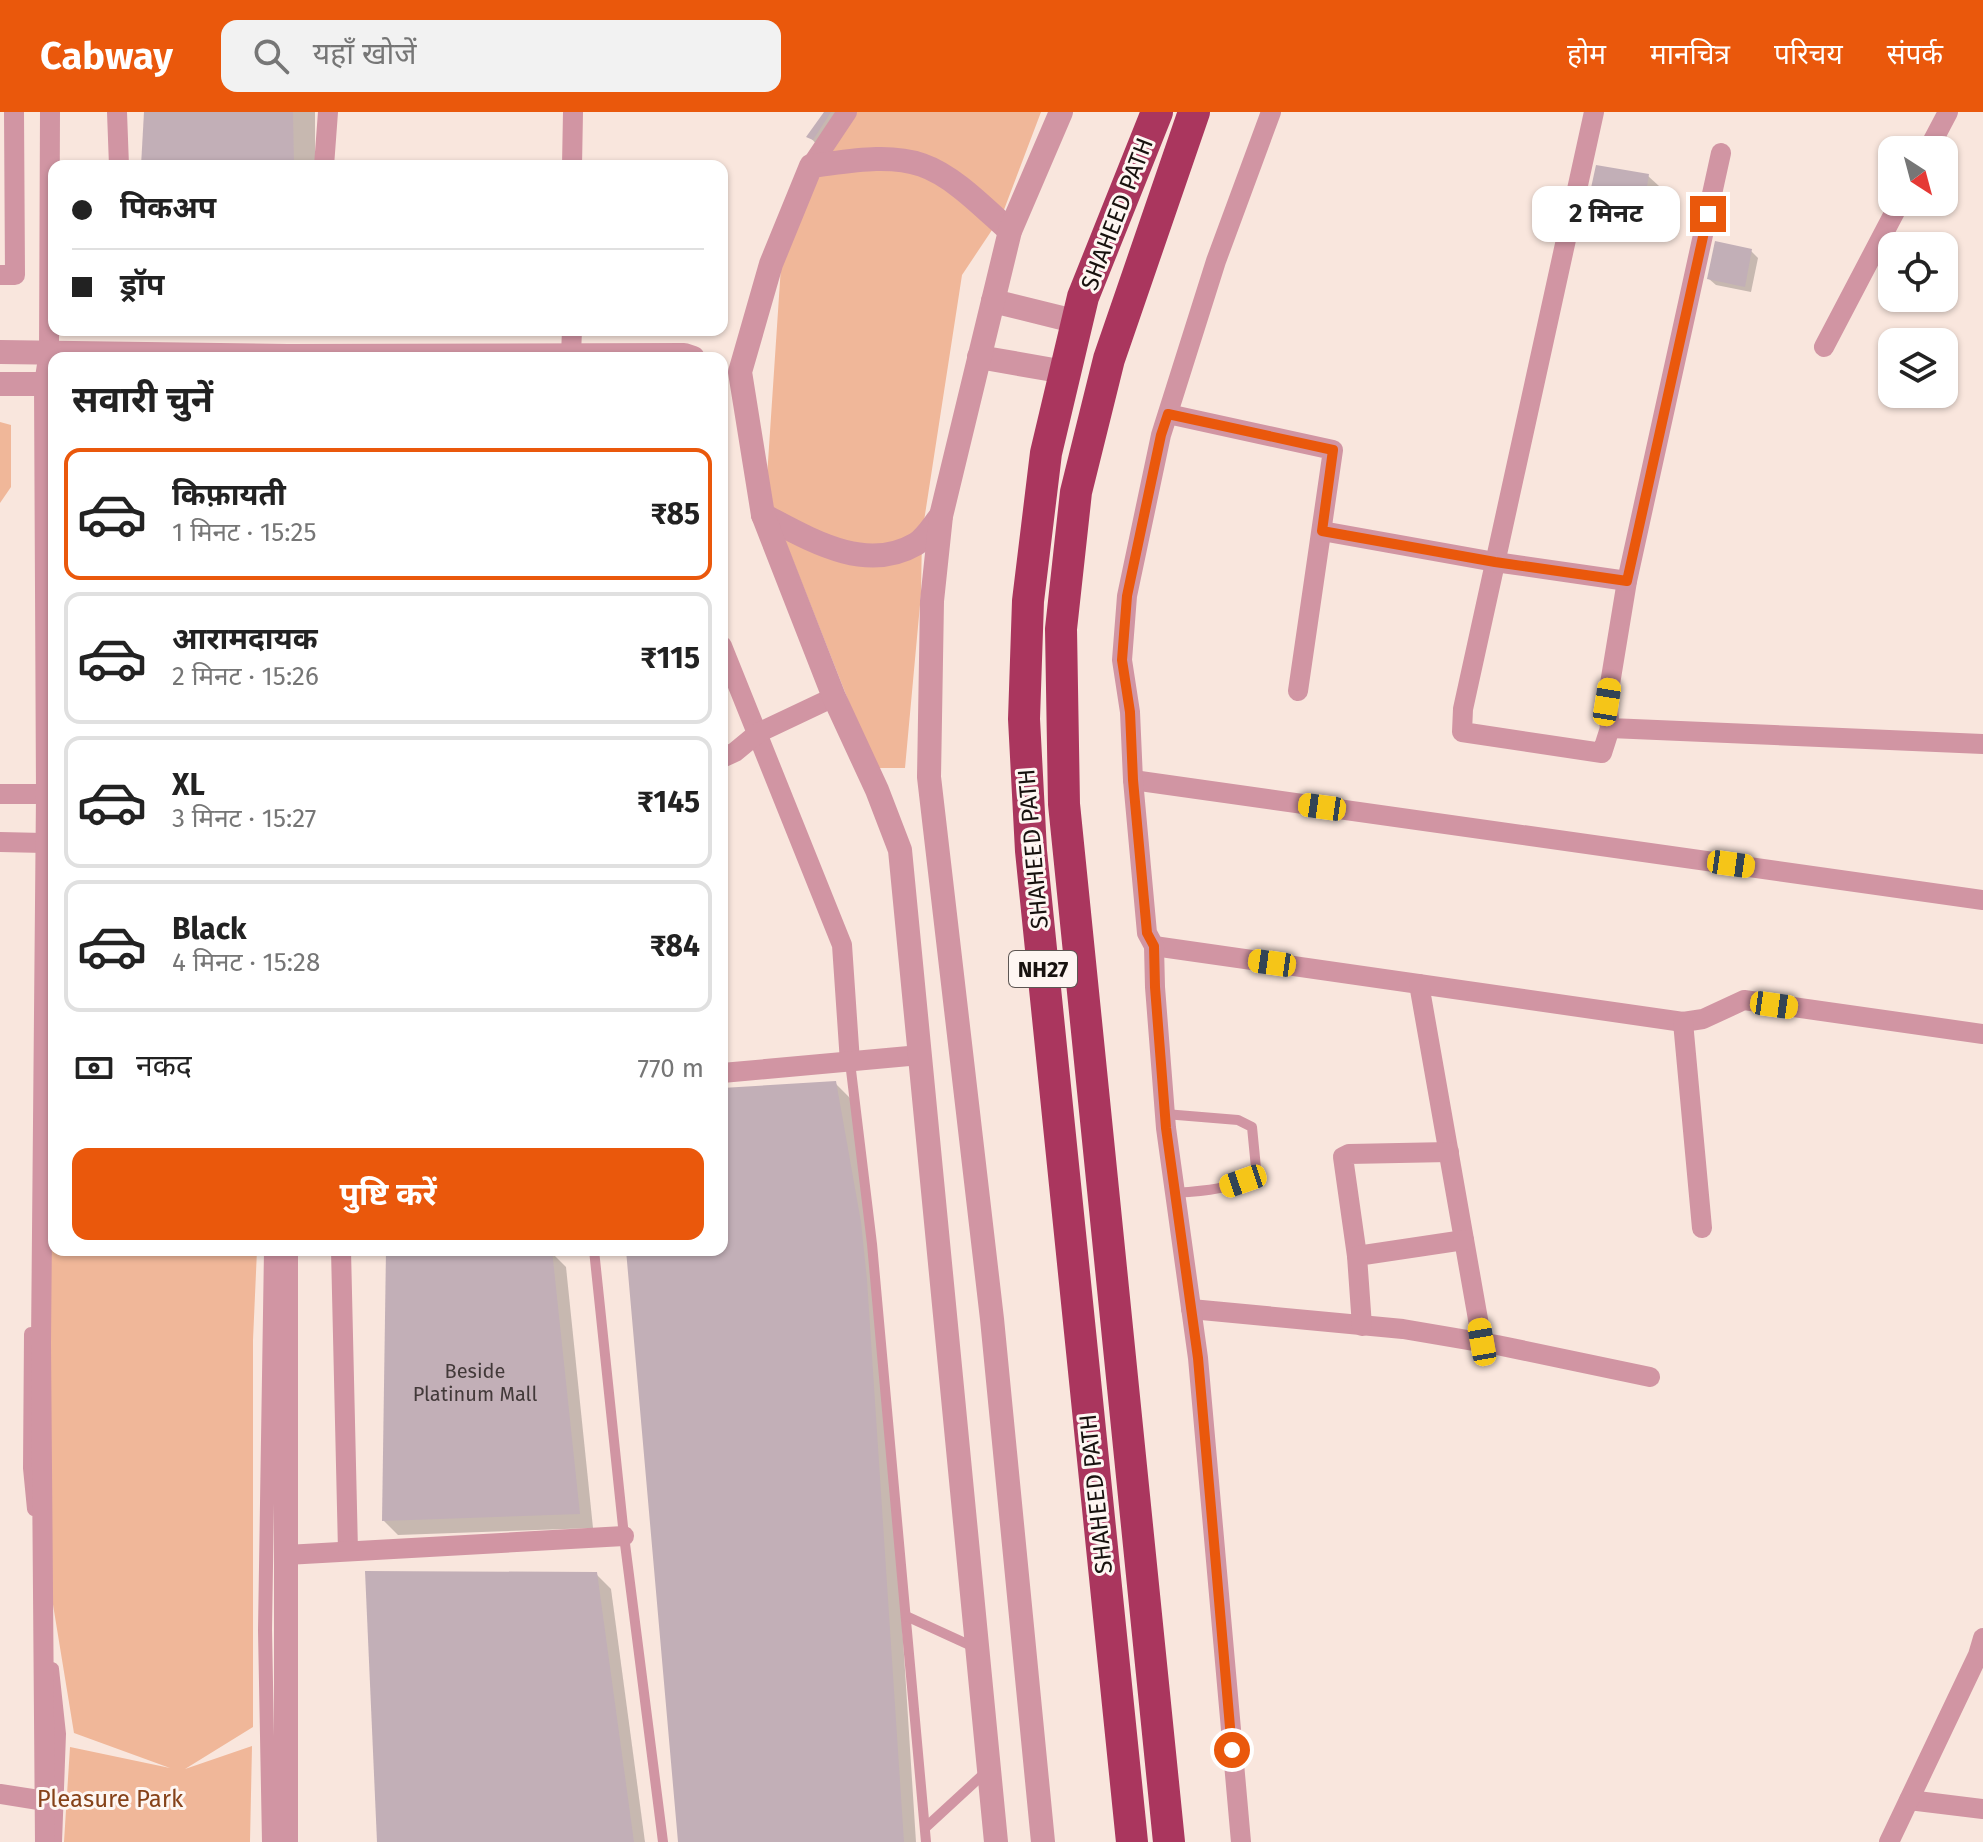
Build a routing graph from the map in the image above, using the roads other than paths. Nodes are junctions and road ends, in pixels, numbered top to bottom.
1 (14, 112) edge
2 (50, 112) edge
3 (117, 112) edge
4 (328, 112) edge
5 (573, 112) edge
6 (847, 112) edge
7 (1061, 112) edge
8 (1157, 112) edge
9 (1194, 112) edge
10 (1271, 112) edge
11 (1594, 112) edge
12 (1948, 112) edge
13 (1935, 136) edge
14 (1721, 153) dead end
15 (50, 160) edge
16 (119, 160) edge
17 (324, 160) edge
18 (572, 160) edge
19 (811, 166) junction
20 (1893, 216) edge
21 (1010, 231) junction
22 (0, 275) edge
23 (993, 301) junction
24 (1078, 322) junction
25 (49, 336) edge
26 (1824, 347) dead end
27 (0, 352) edge
28 (49, 352) joint
29 (979, 357) junction
30 (728, 372) edge
31 (1065, 372) junction
32 (0, 384) edge
33 (48, 384) edge
34 (1168, 414) junction
35 (48, 472) edge
36 (763, 515) junction
37 (941, 516) junction
38 (48, 521) edge
39 (1322, 531) junction
40 (1495, 562) junction
41 (1627, 581) junction
42 (728, 660) edge
43 (1298, 691) dead end
44 (834, 697) junction
45 (1610, 728) junction
46 (758, 733) junction
47 (1983, 744) edge
48 (728, 755) edge
49 (1133, 780) junction
50 (0, 794) edge
51 (46, 794) junction
52 (0, 842) edge
53 (44, 843) junction
54 (1983, 900) edge
55 (1154, 946) junction
56 (1419, 984) junction
57 (1683, 1022) junction
58 (1983, 1034) edge
59 (920, 1055) junction
60 (850, 1062) junction
61 (728, 1072) edge
62 (1165, 1114) junction
63 (1449, 1152) junction
64 (1175, 1193) junction
65 (1702, 1228) dead end
66 (1464, 1240) junction
67 (271, 1256) edge
68 (286, 1256) edge
69 (341, 1256) edge
70 (595, 1256) edge
71 (1357, 1256) junction
72 (1191, 1309) junction
73 (1362, 1326) junction
74 (1482, 1342) junction
75 (1650, 1377) dead end
76 (624, 1536) junction
77 (348, 1551) junction
78 (286, 1555) junction
79 (906, 1616) junction
80 (1983, 1638) edge
81 (978, 1649) junction
82 (989, 1768) junction
83 (0, 1794) edge
84 (1909, 1800) junction
85 (45, 1801) junction
86 (1983, 1809) edge
87 (925, 1828) junction
88 (45, 1842) edge
89 (55, 1842) edge
90 (269, 1842) edge
91 (286, 1842) edge
92 (663, 1842) edge
93 (926, 1842) edge
94 (996, 1842) edge
95 (1043, 1842) edge
96 (1132, 1842) edge
97 (1169, 1842) edge
98 (1241, 1842) edge
99 (1889, 1842) edge

1 - 22 street
2 - 15 street
3 - 16 street
4 - 17 street
5 - 18 street
6 - 19 street
7 - 21 street
8 - 24 highway, SHAHEED PATH / NH27
9 - 97 highway, SHAHEED PATH / NH27
10 - 34 street
11 - 40 street
12 - 13 street
14 - 41 street
19 - 21 street
19 - 30 street
20 - 26 street
21 - 23 street
23 - 24 street
23 - 29 street
24 - 31 highway, SHAHEED PATH / NH27
25 - 28 street
27 - 28 street
29 - 31 street
29 - 37 street
30 - 36 street
31 - 96 highway, SHAHEED PATH / NH27
32 - 33 street
34 - 39 street
34 - 49 street
35 - 89 street
36 - 37 street
36 - 44 street
37 - 95 street
38 - 51 street
39 - 40 street
39 - 43 street
40 - 41 street
40 - 45 street
41 - 45 street
42 - 46 street
44 - 46 street
44 - 59 street
45 - 47 street
46 - 48 street
46 - 60 street
49 - 54 street
49 - 55 street
50 - 51 street
51 - 53 street
52 - 53 street
53 - 85 street
55 - 56 street
55 - 62 street
56 - 57 street
56 - 63 street
57 - 58 street
57 - 65 street
59 - 60 street
59 - 81 street
60 - 61 street
60 - 79 lane
62 - 64 street
62 - 64 lane
63 - 66 street
63 - 71 street
64 - 72 street
66 - 71 street
66 - 74 street
67 - 90 street
68 - 78 street
69 - 77 street
70 - 76 lane
71 - 73 street
72 - 73 street
72 - 98 street
73 - 74 street
74 - 75 street
76 - 77 street
76 - 92 lane
77 - 78 street
78 - 91 street
79 - 81 lane
79 - 87 lane
80 - 84 street
81 - 82 street
82 - 87 lane
82 - 94 street
83 - 85 street
84 - 86 street
84 - 99 street
85 - 88 street
87 - 93 lane

